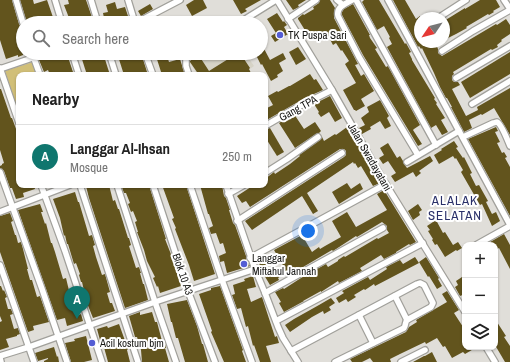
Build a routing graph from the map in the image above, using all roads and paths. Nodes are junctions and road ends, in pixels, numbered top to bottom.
1 (16, 0) edge
2 (55, 0) edge
3 (91, 0) edge
4 (128, 0) edge
5 (180, 0) edge
6 (277, 0) edge
7 (316, 0) edge
8 (337, 0) edge
9 (352, 0) edge
10 (356, 0) edge
11 (388, 0) edge
12 (466, 0) edge
13 (504, 0) edge
14 (343, 5) junction
15 (510, 9) edge
16 (447, 12) edge
17 (21, 16) edge
18 (60, 16) edge
19 (96, 16) edge
20 (133, 16) edge
21 (149, 16) edge
22 (251, 16) edge
23 (288, 20) junction
24 (510, 46) edge
25 (442, 51) dead end
26 (21, 60) edge
27 (35, 60) edge
28 (74, 60) edge
29 (111, 60) edge
30 (147, 60) edge
31 (186, 60) edge
32 (0, 69) edge
33 (39, 72) edge
34 (78, 72) edge
35 (115, 72) edge
36 (151, 72) edge
37 (189, 72) edge
38 (456, 78) dead end
39 (510, 81) edge
40 (332, 90) junction
41 (472, 104) dead end
42 (16, 114) edge
43 (268, 124) edge
44 (459, 131) junction
45 (318, 137) dead end
46 (463, 137) junction
47 (436, 145) junction
48 (510, 146) edge
49 (342, 153) dead end
50 (418, 155) junction
51 (408, 162) dead end
52 (268, 171) edge
53 (0, 172) edge
54 (386, 184) junction
55 (42, 188) edge
56 (62, 188) edge
57 (81, 188) edge
58 (118, 188) edge
59 (154, 188) edge
60 (191, 188) edge
61 (227, 188) edge
62 (239, 188) edge
63 (228, 194) junction
64 (44, 195) junction
65 (12, 208) junction
66 (0, 212) edge
67 (238, 221) junction
68 (510, 226) edge
69 (383, 228) dead end
70 (481, 242) edge
71 (423, 243) junction
72 (250, 258) junction
73 (0, 266) edge
74 (254, 269) junction
75 (222, 280) junction
76 (188, 291) junction
77 (265, 293) junction
78 (395, 296) junction
79 (155, 302) junction
80 (462, 307) edge
81 (122, 313) junction
82 (359, 315) junction
83 (407, 320) junction
84 (276, 321) junction
85 (90, 325) junction
86 (58, 336) junction
87 (373, 343) junction
88 (29, 347) junction
89 (425, 350) dead end
90 (488, 350) edge
91 (291, 351) junction
92 (0, 357) edge
93 (1, 362) edge
94 (34, 362) edge
95 (67, 362) edge
96 (102, 362) edge
97 (138, 362) edge
98 (176, 362) edge
99 (215, 362) edge
100 (252, 362) edge
101 (298, 362) edge
102 (335, 362) edge
103 (401, 362) edge
104 (495, 362) edge

1 - 17 street
2 - 18 street
3 - 19 street
4 - 20 street
5 - 21 street
6 - 22 street
6 - 23 street, Jalan Swadayatani
7 - 23 street
8 - 14 street
9 - 14 street
10 - 47 street
11 - 44 street
12 - 16 street
13 - 15 street
14 - 50 street
15 - 25 street
23 - 40 street, Jalan Swadayatani
24 - 38 street
26 - 32 street
27 - 33 street
28 - 34 street
29 - 35 street
30 - 36 street
31 - 37 street
32 - 42 street
39 - 41 street
40 - 43 street, Gang TPA
40 - 54 street, Jalan Swadayatani
44 - 46 street
44 - 47 street
45 - 52 street
46 - 48 street
46 - 68 street
47 - 50 street
49 - 67 street
50 - 51 street
53 - 65 street
54 - 71 street, Jalan Swadayatani
54 - 72 street
55 - 64 street
56 - 64 street
57 - 81 street
58 - 79 street
59 - 76 street, Blok 10 A3
60 - 75 street
61 - 63 street
62 - 63 street
63 - 67 street
64 - 65 street
64 - 85 street
65 - 66 street
65 - 86 street
67 - 72 street
68 - 70 street
69 - 77 street
71 - 80 street, Jalan Swadayatani
71 - 84 street
72 - 74 street
73 - 88 street
74 - 75 street
74 - 77 street
75 - 76 street
75 - 100 street
76 - 79 street
76 - 99 street, Blok 10 A3
77 - 84 street
78 - 82 street
78 - 83 street
78 - 83 street
79 - 81 street
79 - 98 street
81 - 85 street
81 - 97 street
82 - 87 street
82 - 91 street
83 - 87 street
84 - 91 street
85 - 86 street
85 - 96 street
86 - 88 street
86 - 95 street
87 - 102 street
88 - 92 street
88 - 94 street
89 - 103 street
90 - 104 street
91 - 101 street
92 - 93 street

